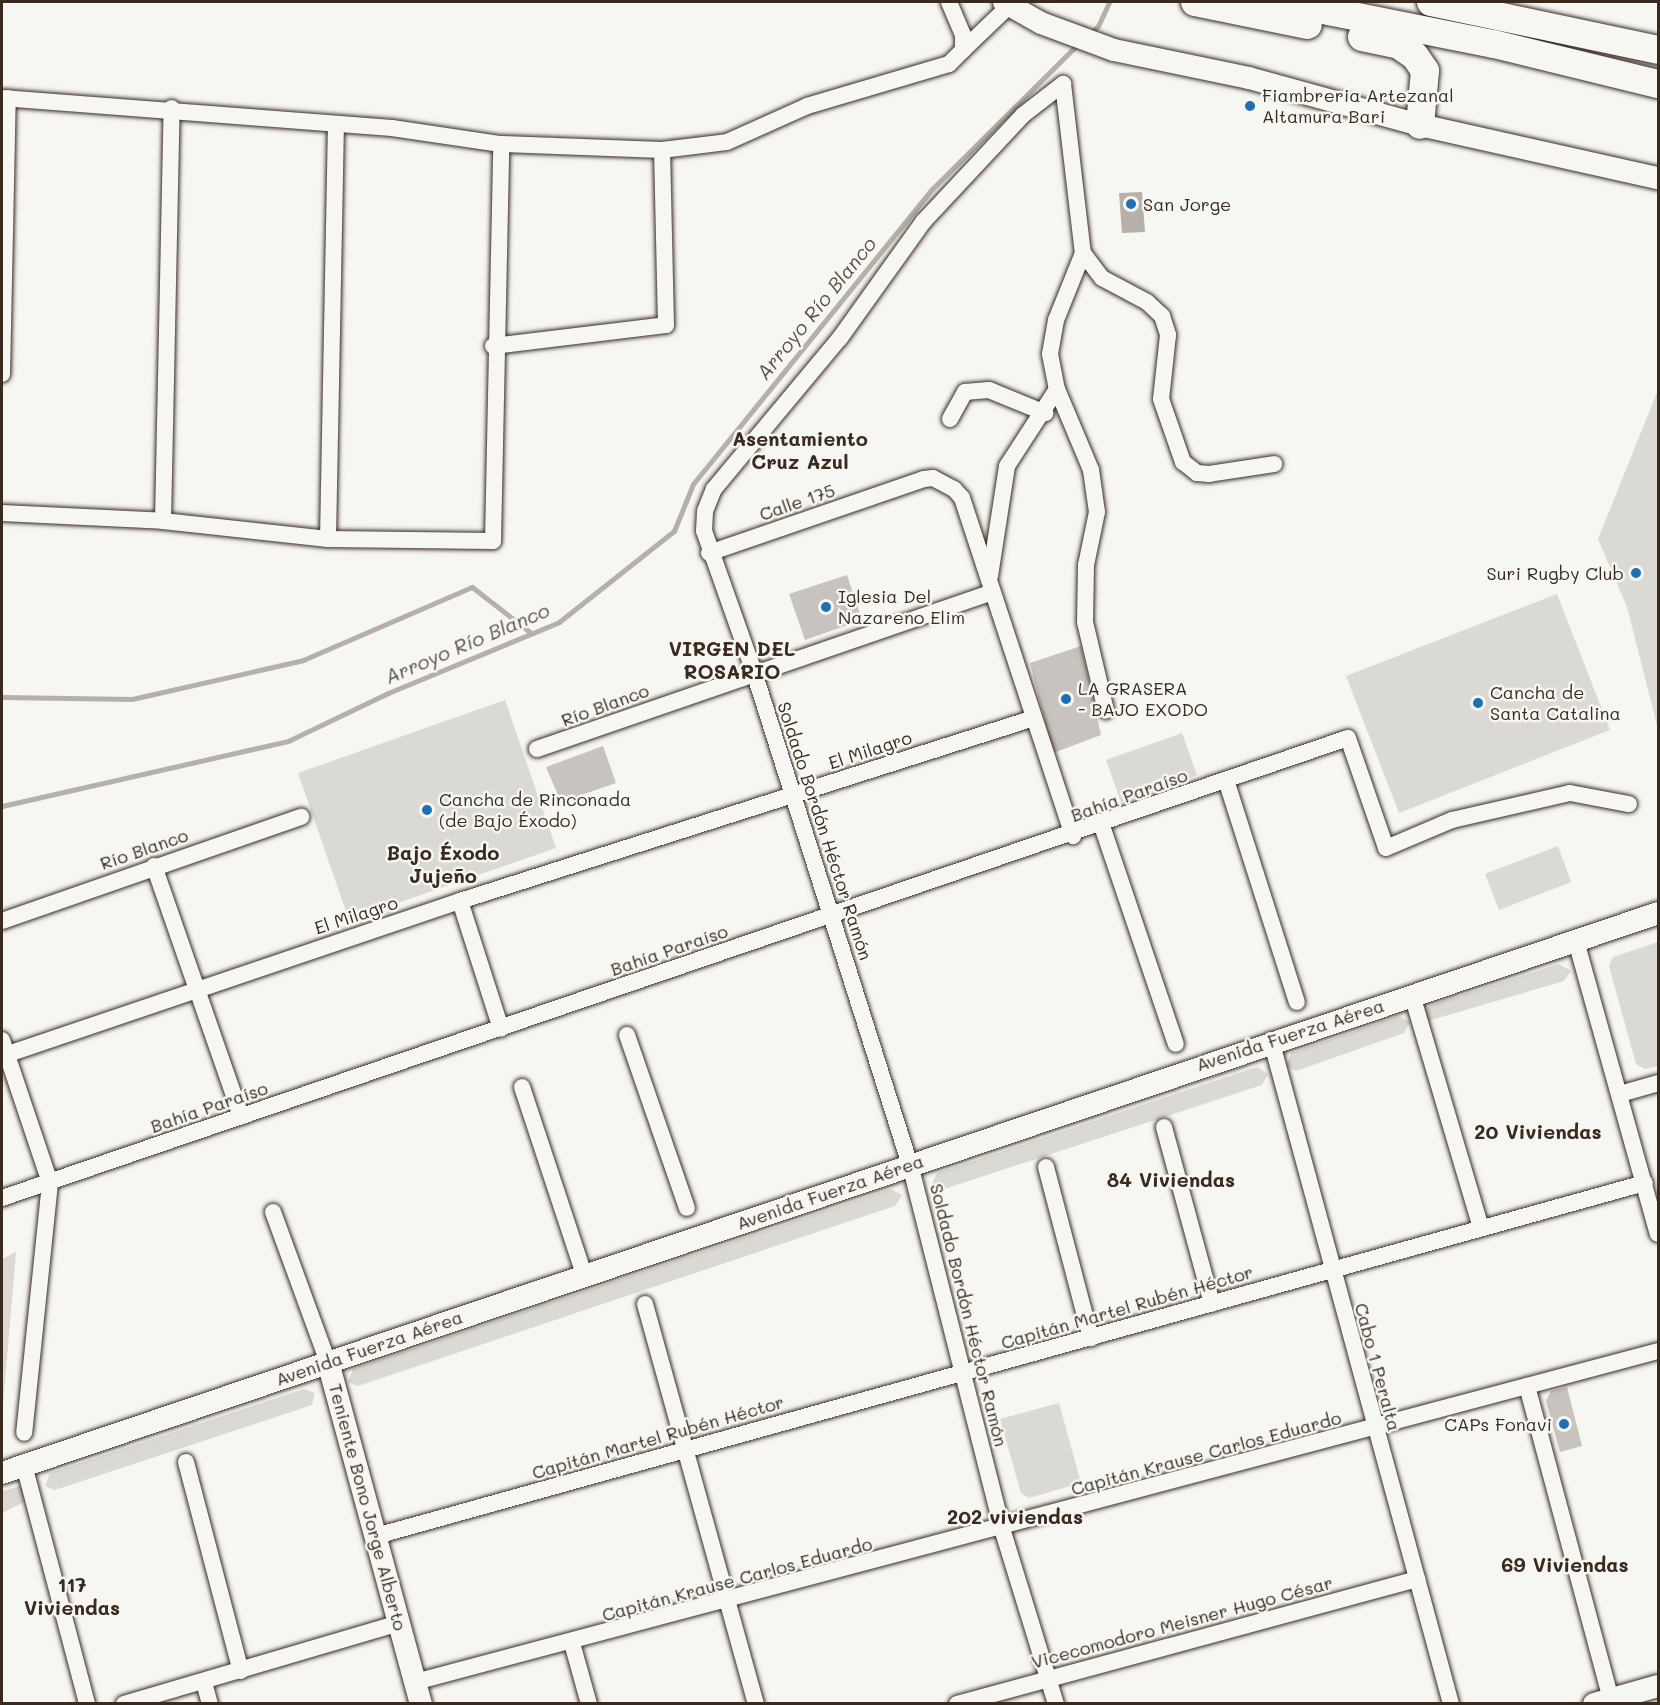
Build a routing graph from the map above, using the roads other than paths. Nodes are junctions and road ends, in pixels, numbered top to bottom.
1 (1196, 2) edge
2 (1282, 2) edge
3 (1431, 2) edge
4 (952, 7) edge
5 (996, 14) edge
6 (963, 50) junction
7 (1659, 50) edge
8 (1659, 84) edge
9 (5, 98) edge
10 (172, 108) junction
11 (336, 124) junction
12 (1419, 125) junction
13 (501, 144) junction
14 (662, 150) junction
15 (1659, 178) edge
16 (1083, 253) junction
17 (493, 346) junction
18 (2, 374) edge
19 (1057, 389) junction
20 (1045, 412) junction
21 (950, 419) dead end
22 (1274, 464) dead end
23 (2, 513) edge
24 (162, 521) junction
25 (328, 539) junction
26 (709, 553) junction
27 (991, 588) junction
28 (754, 672) junction
29 (1106, 711) dead end
30 (1034, 718) junction
31 (537, 749) dead end
32 (1226, 780) junction
33 (794, 795) junction
34 (1629, 804) dead end
35 (301, 817) dead end
36 (1102, 826) junction
37 (1073, 836) junction
38 (154, 866) junction
39 (460, 902) junction
40 (1659, 913) edge
41 (832, 916) junction
42 (2, 921) edge
43 (1576, 941) junction
44 (197, 988) junction
45 (1412, 995) junction
46 (1297, 1002) dead end
47 (501, 1029) junction
48 (627, 1035) dead end
49 (1270, 1040) junction
50 (1176, 1044) dead end
51 (3, 1050) edge
52 (1659, 1083) edge
53 (522, 1087) dead end
54 (1620, 1094) junction
55 (242, 1116) junction
56 (1164, 1127) dead end
57 (910, 1165) junction
58 (1046, 1167) dead end
59 (50, 1183) junction
60 (1645, 1183) junction
61 (2, 1198) edge
62 (687, 1208) dead end
63 (273, 1212) dead end
64 (1481, 1228) junction
65 (1659, 1234) edge
66 (1332, 1271) junction
67 (584, 1275) junction
68 (645, 1304) dead end
69 (1212, 1304) junction
70 (1090, 1338) junction
71 (1659, 1351) edge
72 (328, 1362) junction
73 (963, 1373) junction
74 (1527, 1386) junction
75 (1374, 1428) junction
76 (24, 1433) dead end
77 (685, 1449) junction
78 (186, 1462) dead end
79 (24, 1465) junction
80 (2, 1473) edge
81 (1002, 1528) junction
82 (376, 1536) junction
83 (1417, 1578) junction
84 (728, 1602) junction
85 (399, 1623) junction
86 (572, 1643) junction
87 (241, 1671) junction
88 (1048, 1679) junction
89 (204, 1682) junction
90 (1659, 1686) edge
91 (418, 1693) edge
92 (1606, 1702) edge
93 (87, 1704) edge
94 (124, 1704) edge
95 (210, 1704) edge
96 (589, 1704) edge
97 (756, 1704) edge
98 (957, 1704) edge
99 (1056, 1704) edge
100 (1451, 1704) edge

1 - 12 highway
2 - 8 highway
3 - 7 highway
4 - 6 street
5 - 6 street
5 - 12 main road
6 - 14 street
9 - 10 street
9 - 18 street
10 - 11 street
10 - 24 street
11 - 13 street
11 - 25 street
12 - 15 main road
13 - 14 street
13 - 17 street
14 - 17 street
16 - 19 street
16 - 22 street
16 - 26 street, Soldado Bordón Héctor Ramón
17 - 25 street
19 - 20 street
19 - 29 street
20 - 21 street
20 - 27 street
23 - 24 street
24 - 25 street
26 - 27 street, Calle 175
26 - 28 street, Soldado Bordón Héctor Ramón
27 - 28 street, Río Blanco
27 - 30 street
28 - 31 street, Río Blanco
28 - 33 street, Soldado Bordón Héctor Ramón
30 - 33 street, El Milagro
30 - 37 street
32 - 34 street, Bahía Paraíso
32 - 36 street, Bahía Paraíso
32 - 46 street
33 - 39 street, El Milagro
33 - 41 street, Soldado Bordón Héctor Ramón
35 - 38 street, Río Blanco
36 - 37 street, Bahía Paraíso
36 - 50 street
37 - 41 street, Bahía Paraíso
38 - 42 street, Río Blanco
38 - 44 street
39 - 44 street, El Milagro
39 - 47 street
40 - 43 main road, Avenida Fuerza Aérea
41 - 47 street, Bahía Paraíso
41 - 57 street, Soldado Bordón Héctor Ramón
43 - 45 main road, Avenida Fuerza Aérea
43 - 54 street
44 - 51 street, El Milagro
44 - 55 street
45 - 49 main road, Avenida Fuerza Aérea
45 - 64 street
47 - 55 street, Bahía Paraíso
48 - 62 street
49 - 57 main road, Avenida Fuerza Aérea
49 - 66 street, Cabo 1 Peralta
51 - 59 street
52 - 54 street
53 - 67 street
54 - 60 street
55 - 59 street, Bahía Paraíso
56 - 69 street
57 - 67 main road, Avenida Fuerza Aérea
57 - 73 street, Soldado Bordón Héctor Ramón
58 - 70 street
59 - 61 street, Bahía Paraíso
59 - 76 street
60 - 64 street, Capitán Martel Rubén Héctor
60 - 65 street
63 - 72 street, Teniente Bono Jorge Alberto
64 - 66 street, Capitán Martel Rubén Héctor
66 - 69 street, Capitán Martel Rubén Héctor
66 - 75 street, Cabo 1 Peralta
67 - 72 main road, Avenida Fuerza Aérea
68 - 77 street
69 - 70 street, Capitán Martel Rubén Héctor
70 - 73 street, Capitán Martel Rubén Héctor
71 - 74 street, Capitán Krause Carlos Eduardo
72 - 79 main road, Avenida Fuerza Aérea
72 - 82 main road, Teniente Bono Jorge Alberto
73 - 77 street, Capitán Martel Rubén Héctor
73 - 81 street, Soldado Bordón Héctor Ramón
74 - 75 street, Capitán Krause Carlos Eduardo
74 - 92 street
75 - 81 street, Capitán Krause Carlos Eduardo
75 - 83 street, Cabo 1 Peralta
77 - 82 street, Capitán Martel Rubén Héctor
77 - 84 street
78 - 87 street
79 - 80 main road, Avenida Fuerza Aérea
79 - 93 street
81 - 84 street, Capitán Krause Carlos Eduardo
81 - 88 street, Soldado Bordón Héctor Ramón
82 - 85 main road, Teniente Bono Jorge Alberto
83 - 88 street, Vicecomodoro Meisner Hugo César
83 - 100 street, Cabo 1 Peralta
84 - 86 street, Capitán Krause Carlos Eduardo
84 - 97 street
85 - 87 street
85 - 91 main road, Teniente Bono Jorge Alberto
86 - 91 street, Capitán Krause Carlos Eduardo
86 - 96 street
87 - 89 street
88 - 98 street, Vicecomodoro Meisner Hugo César
88 - 99 street, Soldado Bordón Héctor Ramón
89 - 94 street
89 - 95 street
90 - 92 main road

